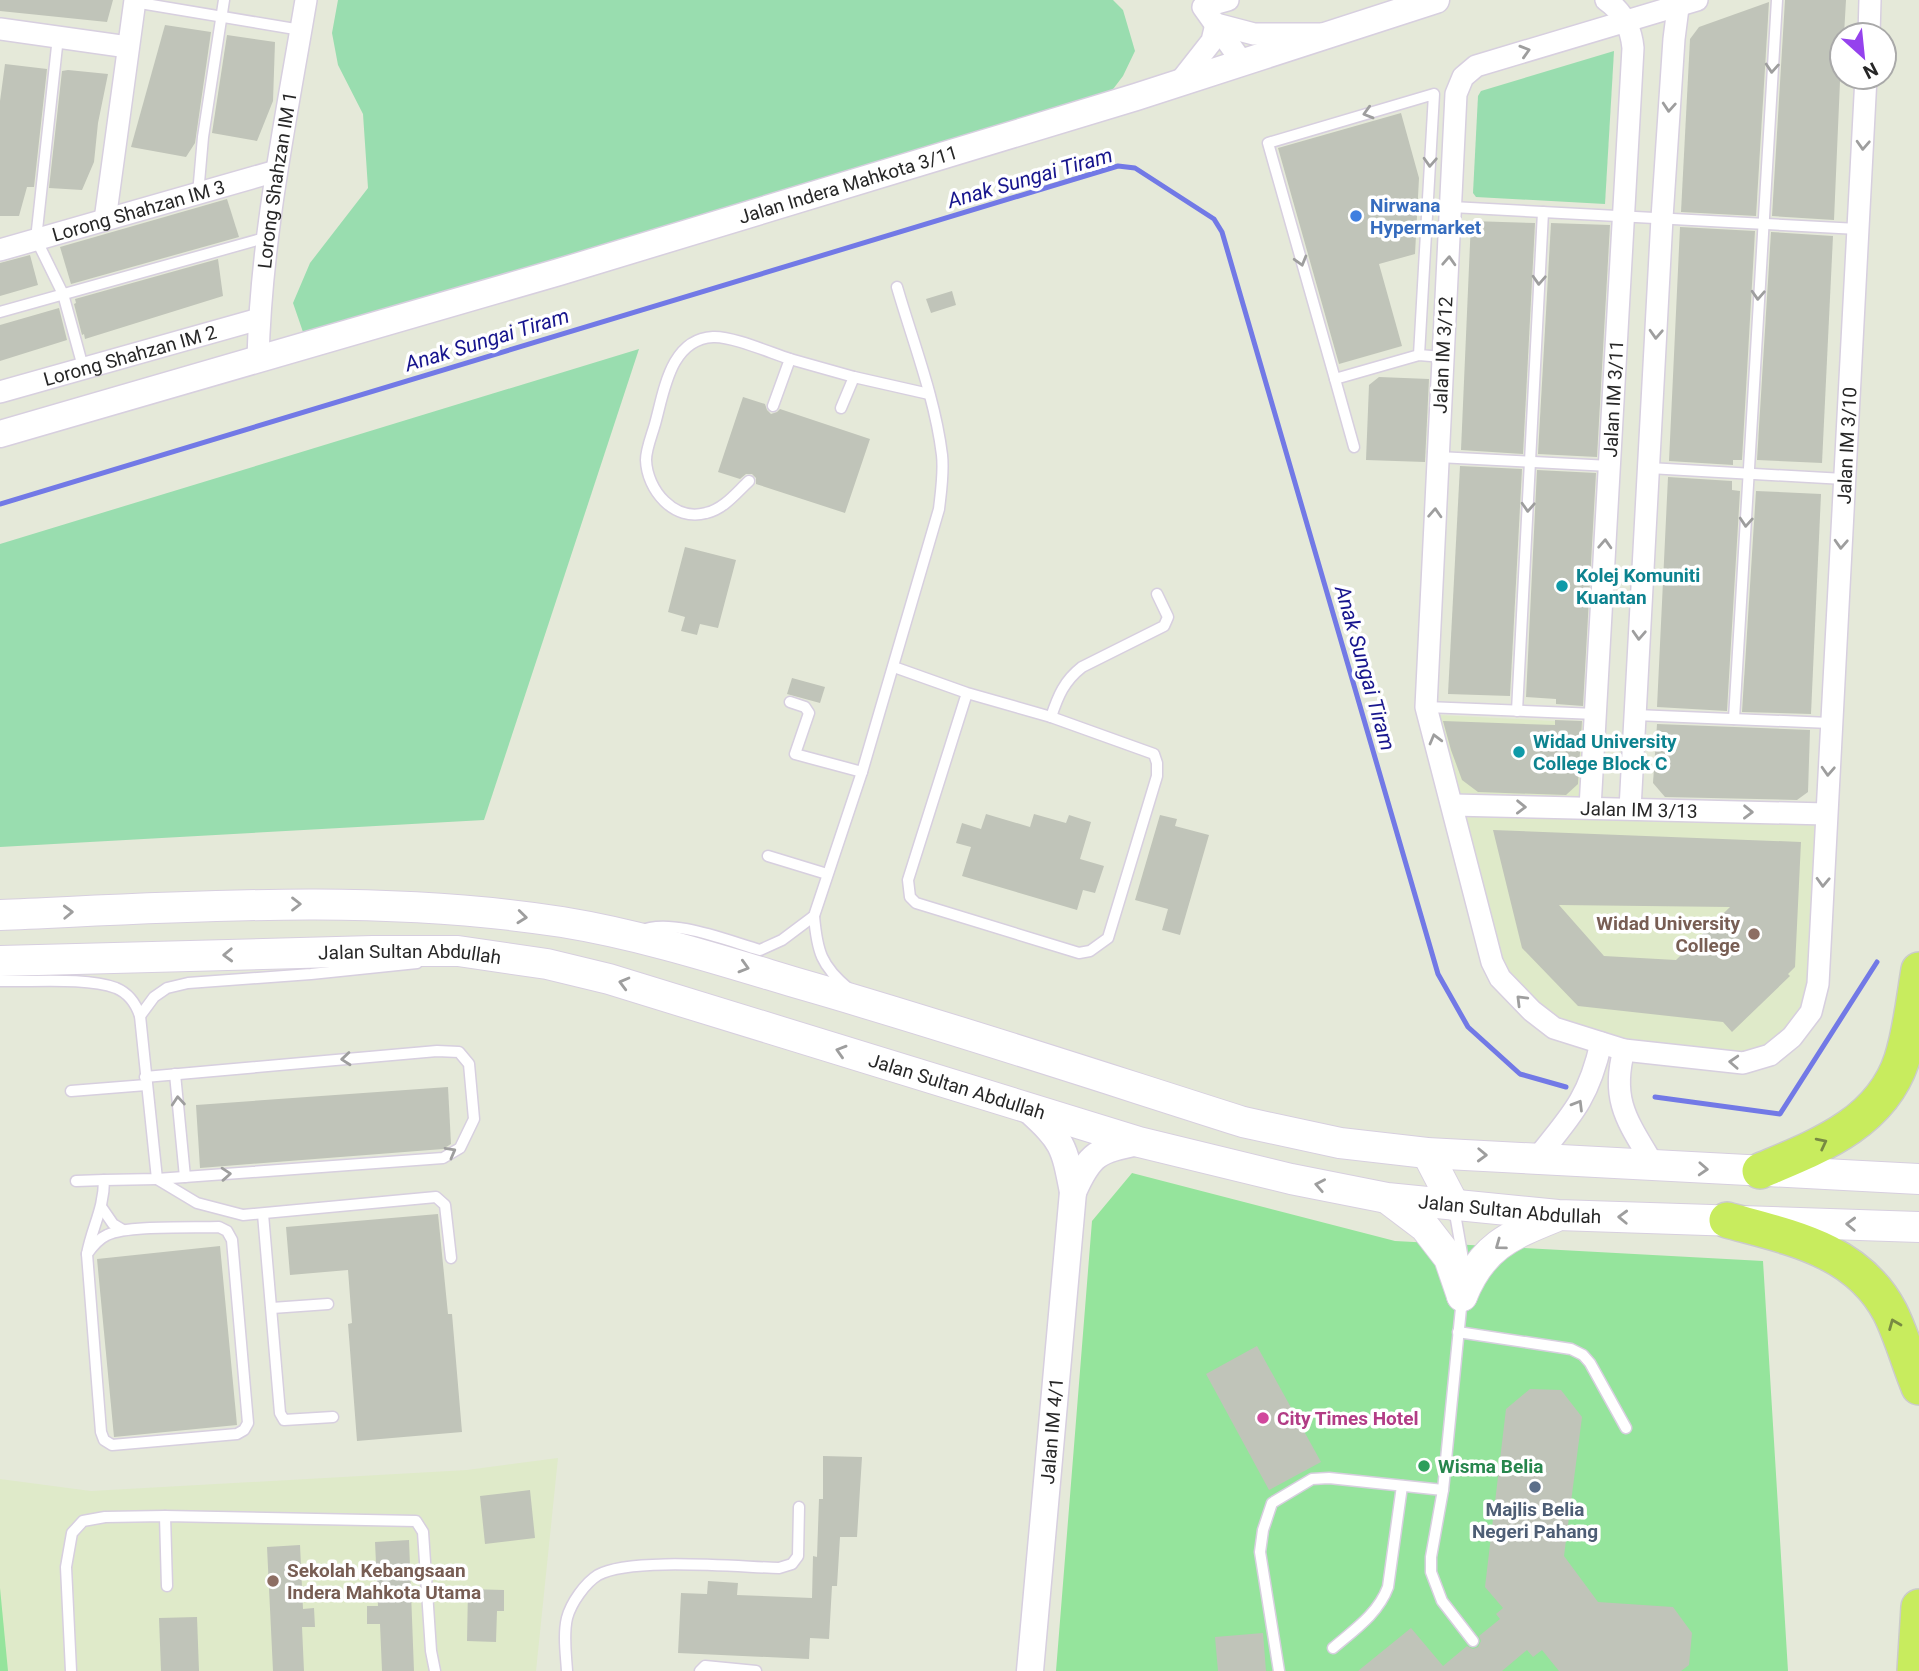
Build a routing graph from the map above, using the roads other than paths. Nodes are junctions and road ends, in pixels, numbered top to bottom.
1 (224, 0) edge
2 (306, 0) edge
3 (1228, 0) edge
4 (1437, 0) edge
5 (1606, 0) edge
6 (1777, 0) edge
7 (1870, 0) edge
8 (134, 1) edge
9 (1685, 2) edge
10 (1655, 6) edge
11 (222, 16) junction
12 (1626, 21) junction
13 (1869, 21) edge
14 (1216, 24) junction
15 (0, 29) edge
16 (301, 30) junction
17 (1327, 34) junction
18 (58, 37) junction
19 (128, 47) junction
20 (1242, 62) junction
21 (1179, 83) junction
22 (1865, 91) edge
23 (276, 172) junction
24 (198, 194) junction
25 (1452, 207) junction
26 (1543, 212) junction
27 (1624, 216) junction
28 (1662, 218) junction
29 (105, 220) junction
30 (1762, 224) junction
31 (1858, 229) junction
32 (268, 237) junction
33 (36, 239) junction
34 (0, 250) edge
35 (897, 287) dead end
36 (63, 294) junction
37 (0, 313) edge
38 (259, 319) junction
39 (1419, 355) junction
40 (1443, 357) junction
41 (258, 359) junction
42 (790, 359) junction
43 (83, 367) junction
44 (854, 377) junction
45 (1335, 379) junction
46 (0, 392) edge
47 (929, 394) junction
48 (773, 407) dead end
49 (841, 408) dead end
50 (0, 434) edge
51 (1354, 447) dead end
52 (1438, 457) junction
53 (1530, 462) junction
54 (1610, 466) junction
55 (1649, 468) junction
56 (1749, 474) junction
57 (1844, 479) junction
58 (749, 481) dead end
59 (1157, 594) dead end
60 (894, 667) junction
61 (967, 693) junction
62 (790, 702) dead end
63 (1426, 707) junction
64 (1517, 711) junction
65 (1596, 713) junction
66 (1635, 715) junction
67 (1051, 717) junction
68 (1734, 719) junction
69 (1830, 723) junction
70 (862, 772) junction
71 (1452, 805) junction
72 (1590, 808) junction
73 (1630, 809) junction
74 (1826, 814) junction
75 (768, 856) dead end
76 (827, 874) junction
77 (0, 915) edge
78 (814, 916) junction
79 (632, 935) junction
80 (458, 951) junction
81 (0, 961) edge
82 (1919, 970) edge
83 (0, 981) edge
84 (899, 1012) junction
85 (139, 1016) junction
86 (1601, 1043) junction
87 (1624, 1050) junction
88 (175, 1074) junction
89 (146, 1081) junction
90 (71, 1091) dead end
91 (1028, 1108) junction
92 (1139, 1142) junction
93 (1427, 1153) junction
94 (1537, 1158) junction
95 (1654, 1166) junction
96 (1760, 1171) junction
97 (185, 1177) junction
98 (158, 1179) junction
99 (1919, 1179) edge
100 (104, 1180) junction
101 (76, 1181) dead end
102 (1073, 1192) junction
103 (1387, 1198) junction
104 (1454, 1205) junction
105 (102, 1208) junction
106 (263, 1214) junction
107 (1558, 1215) junction
108 (1727, 1220) junction
109 (1919, 1227) edge
110 (123, 1230) junction
111 (87, 1254) junction
112 (452, 1258) dead end
113 (1462, 1296) junction
114 (328, 1304) dead end
115 (272, 1308) junction
116 (1458, 1332) junction
117 (1919, 1387) edge
118 (333, 1417) dead end
119 (1626, 1428) dead end
120 (1402, 1486) junction
121 (1443, 1490) junction
122 (799, 1507) dead end
123 (165, 1516) junction
124 (167, 1586) dead end
125 (1919, 1607) edge
126 (1473, 1641) dead end
127 (1333, 1648) dead end
128 (71, 1671) edge
129 (435, 1671) edge
130 (567, 1671) edge
131 (700, 1671) edge
132 (756, 1671) edge
133 (1030, 1671) edge
134 (1279, 1671) edge
135 (1915, 1671) edge

1 - 11 lane
2 - 16 street, Lorong Shahzan IM 1
3 - 14 street
4 - 17 street, Jalan Indera Mahkota 3/11
5 - 12 street
6 -> 30 lane
7 - 13 street
8 - 11 lane
8 - 19 street
9 - 10 street
9 -> 28 street, Jalan IM 3/11
10 - 12 street
11 - 16 lane
11 - 24 lane
25 -> 12 street, Jalan IM 3/12
12 - 27 street, Jalan IM 3/11
14 - 17 street
14 - 20 street
14 - 21 street
15 - 18 street
16 - 23 street, Lorong Shahzan IM 1
17 - 20 street, Jalan Indera Mahkota 3/11
18 - 19 street
18 - 33 lane
19 - 29 street
20 - 21 street, Jalan Indera Mahkota 3/11
21 - 41 street, Jalan Indera Mahkota 3/11
22 -> 31 street, Jalan IM 3/10
23 - 24 street, Lorong Shahzan IM 3
23 - 32 street, Lorong Shahzan IM 1
24 - 29 street, Lorong Shahzan IM 3
25 - 26 lane
40 -> 25 street, Jalan IM 3/12
26 - 27 lane
26 -> 53 lane
27 - 28 lane
27 - 54 street, Jalan IM 3/11
28 - 30 lane
28 -> 55 street, Jalan IM 3/11
29 - 33 street, Lorong Shahzan IM 3
30 - 31 lane
30 -> 56 lane
31 - 57 street, Jalan IM 3/10
32 - 36 lane
32 - 38 street, Lorong Shahzan IM 1
33 - 34 street, Lorong Shahzan IM 3
33 - 36 lane
35 - 47 lane
36 - 37 lane
36 - 43 lane
38 - 41 street, Lorong Shahzan IM 1
38 - 43 street, Lorong Shahzan IM 2
39 - 40 lane
39 - 45 lane
39 - 45 lane
40 - 52 street, Jalan IM 3/12
41 - 50 street, Jalan Indera Mahkota 3/11
42 - 44 lane
42 - 48 lane
42 - 58 lane
43 - 46 street, Lorong Shahzan IM 2
44 - 47 lane
44 - 49 lane
45 - 51 lane
47 - 60 lane
52 - 53 lane
63 -> 52 street, Jalan IM 3/12
53 - 54 lane
53 -> 64 lane
54 - 55 street
65 -> 54 street, Jalan IM 3/11
55 - 56 lane
55 -> 66 street, Jalan IM 3/11
56 - 57 lane
56 -> 68 lane
57 -> 69 street, Jalan IM 3/10
59 - 67 lane
60 - 61 lane
60 - 70 lane
61 - 67 lane
61 - 67 lane
62 - 70 lane
63 - 64 lane
71 -> 63 street, Jalan IM 3/12
64 - 65 lane
65 - 72 street, Jalan IM 3/11
66 - 68 lane
66 - 73 street, Jalan IM 3/11
68 - 69 lane
69 -> 74 street, Jalan IM 3/10
70 - 76 lane
71 -> 72 street, Jalan IM 3/13
86 -> 71 street, Jalan IM 3/12
72 - 73 street, Jalan IM 3/13
73 -> 74 street, Jalan IM 3/13
74 -> 87 street, Jalan IM 3/10
75 - 76 lane
76 - 78 lane
77 -> 79 main road
78 - 79 lane
78 - 84 lane
79 -> 84 main road
80 -> 81 main road, Jalan Sultan Abdullah
80 - 85 lane
91 -> 80 main road, Jalan Sultan Abdullah
96 -> 82 highway
83 - 85 lane
84 - 93 main road
85 - 89 lane
86 - 87 street, Jalan IM 3/12
94 -> 86 street
87 - 95 street
88 - 89 lane
97 -> 88 lane
97 -> 88 lane
89 - 90 lane
89 - 98 lane
91 - 92 main road, Jalan Sultan Abdullah
91 - 102 street, Jalan IM 4/1
92 - 102 street, Jalan IM 4/1
103 -> 92 main road, Jalan Sultan Abdullah
93 -> 94 main road
93 - 104 main road
94 - 95 main road
95 -> 96 main road
96 - 99 main road
97 - 98 lane
98 - 100 lane
98 - 106 lane
100 - 101 lane
100 - 105 lane
102 - 133 street, Jalan IM 4/1
103 - 104 main road, Jalan Sultan Abdullah
103 - 113 main road
104 - 107 main road, Jalan Sultan Abdullah
104 - 113 lane
105 - 110 lane
105 - 111 lane
106 - 112 lane
106 - 115 lane
108 -> 107 main road, Jalan Sultan Abdullah
107 -> 113 main road
109 -> 108 main road, Jalan Sultan Abdullah
117 -> 108 highway
110 - 111 lane
110 - 111 lane
113 - 116 lane
114 - 115 lane
115 - 118 lane
116 - 119 lane
116 - 121 lane
120 - 121 lane
120 - 127 lane
120 - 134 lane
121 - 126 lane
122 - 130 lane
123 - 124 lane
123 - 128 lane
123 - 129 lane
125 - 135 highway
131 - 132 lane

